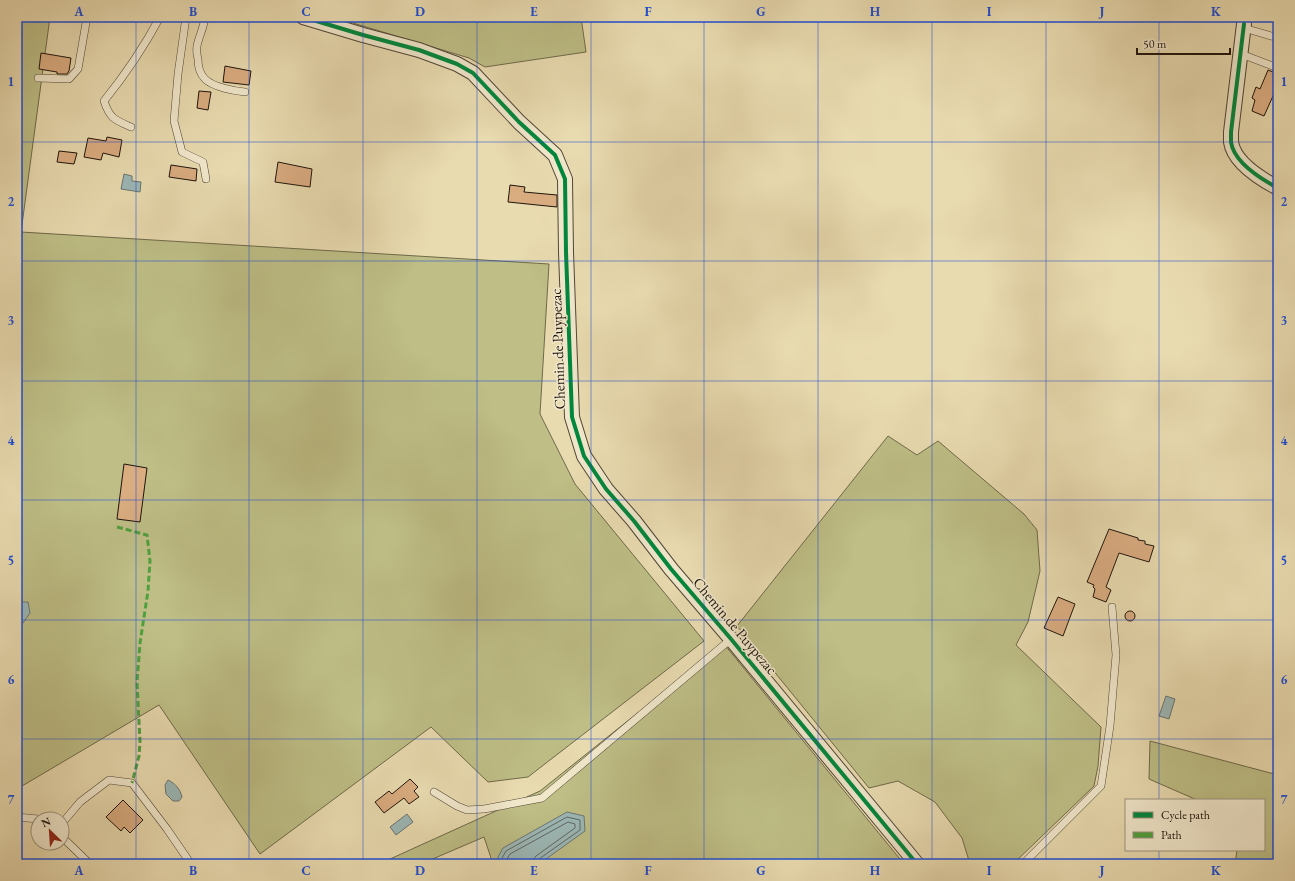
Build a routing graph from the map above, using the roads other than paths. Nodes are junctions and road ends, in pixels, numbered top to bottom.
1 (88, 17) edge
2 (160, 17) edge
3 (186, 17) edge
4 (205, 17) edge
5 (303, 17) edge
6 (1244, 26) joint
7 (1278, 38) edge
8 (1241, 54) junction
9 (1278, 68) edge
10 (38, 78) dead end
11 (245, 92) dead end
12 (131, 127) dead end
13 (206, 179) dead end
14 (1278, 188) edge
15 (1112, 607) dead end
16 (731, 639) junction
17 (434, 792) dead end
18 (70, 814) edge
19 (17, 817) edge
20 (30, 818) edge
21 (70, 845) edge
22 (90, 864) edge
23 (191, 864) edge
24 (917, 864) edge
25 (1023, 864) edge

1 - 10 lane
2 - 12 lane
3 - 13 lane
4 - 11 lane
5 - 16 street, Chemin de Puypezac
6 - 7 lane
6 - 8 street
8 - 9 lane
8 - 14 street
15 - 25 lane
16 - 17 lane
16 - 24 street, Chemin de Puypezac
18 - 23 lane
19 - 20 lane
21 - 22 lane

